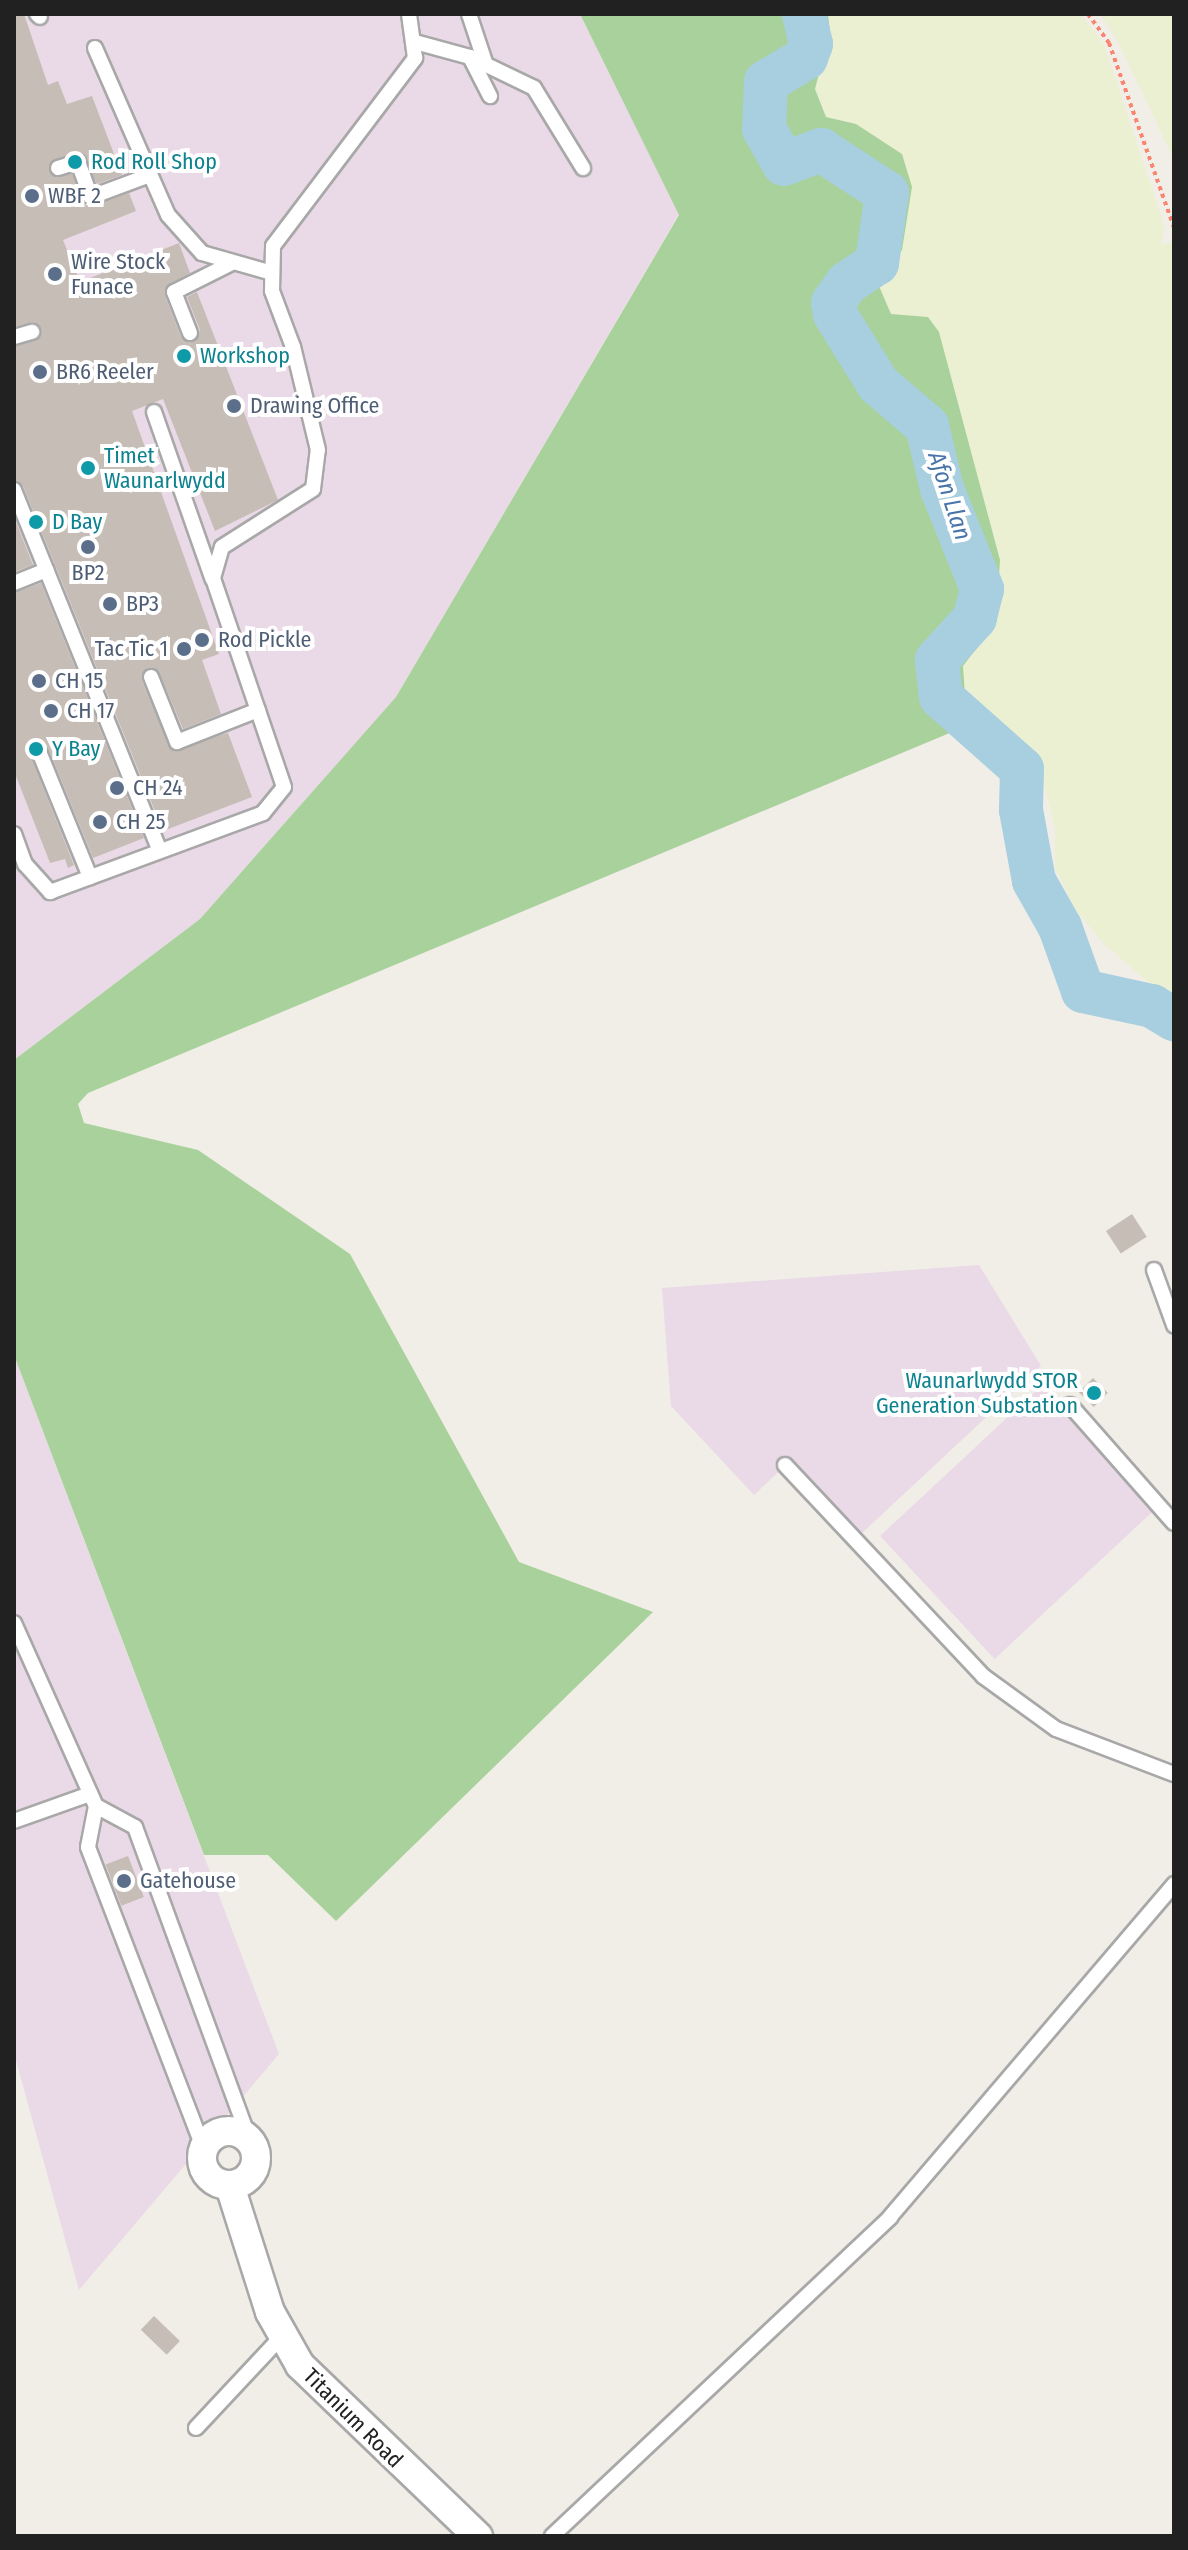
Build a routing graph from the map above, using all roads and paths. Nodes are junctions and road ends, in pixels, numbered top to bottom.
1 (409, 14) edge
2 (469, 14) edge
3 (1088, 14) edge
4 (415, 42) junction
5 (95, 48) dead end
6 (470, 57) junction
7 (486, 65) junction
8 (490, 96) dead end
9 (58, 168) dead end
10 (583, 168) dead end
11 (150, 175) junction
12 (1174, 228) edge
13 (230, 264) junction
14 (272, 273) junction
15 (32, 332) dead end
16 (190, 333) dead end
17 (14, 337) edge
18 (154, 412) dead end
19 (14, 490) edge
20 (47, 570) junction
21 (213, 578) junction
22 (14, 583) edge
23 (151, 677) dead end
24 (258, 710) junction
25 (40, 754) dead end
26 (14, 834) edge
27 (160, 851) junction
28 (90, 877) junction
29 (1154, 1270) dead end
30 (1174, 1325) edge
31 (1070, 1405) dead end
32 (785, 1465) dead end
33 (1174, 1523) edge
34 (14, 1623) edge
35 (1174, 1774) edge
36 (93, 1800) junction
37 (14, 1821) edge
38 (1174, 1884) edge
39 (249, 2138) junction
40 (203, 2147) junction
41 (230, 2186) junction
42 (282, 2336) junction
43 (196, 2428) dead end
44 (478, 2536) edge
45 (552, 2536) edge

1 - 4 lane
2 - 7 lane
3 - 12 path
4 - 6 lane
4 - 14 lane
5 - 11 lane
6 - 7 lane
6 - 8 lane
7 - 10 lane
9 - 11 lane
11 - 13 lane
13 - 14 lane
13 - 16 lane
14 - 21 lane
15 - 17 lane
18 - 21 lane
19 - 20 lane
20 - 22 lane
20 - 27 lane
21 - 24 lane
23 - 24 lane
24 - 27 lane
25 - 28 lane
26 - 28 lane
27 - 28 lane
29 - 30 lane
31 - 33 lane
32 - 35 lane
34 - 36 lane
36 - 37 lane
36 - 39 lane
36 - 40 lane
38 - 45 lane
39 - 40 street
39 - 41 street
40 - 41 street, Titanium Road
41 - 42 street, Titanium Road
42 - 43 lane
42 - 44 street, Titanium Road

